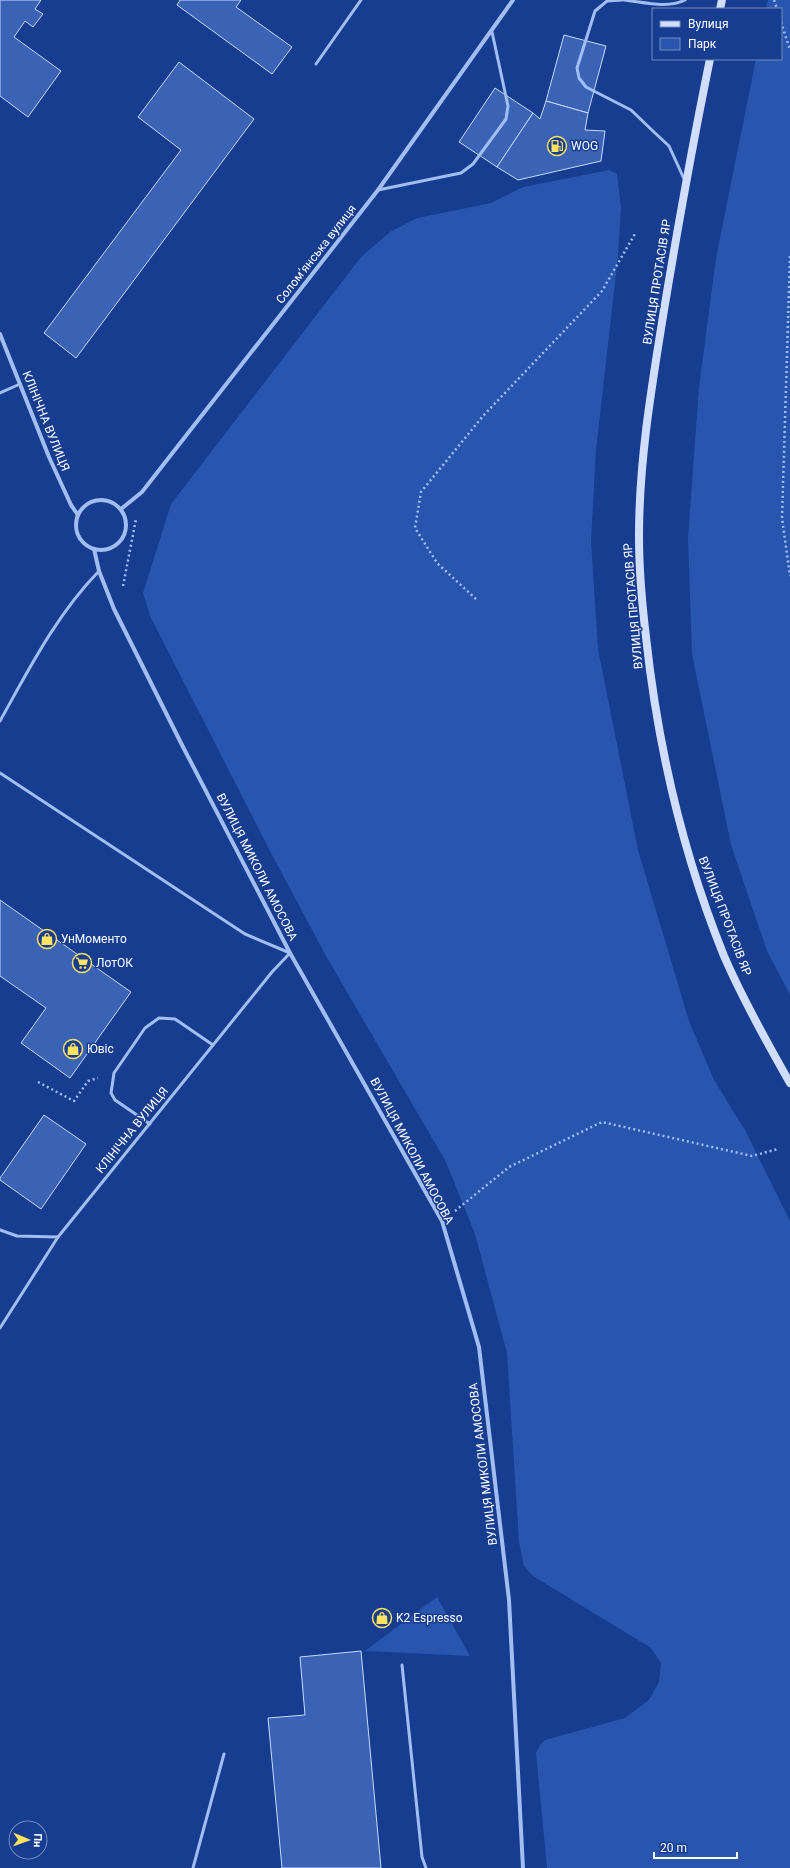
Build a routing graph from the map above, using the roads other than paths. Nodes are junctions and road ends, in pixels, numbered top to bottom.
1 (361, 0) edge
2 (513, 0) edge
3 (623, 0) edge
4 (685, 0) edge
5 (492, 32) junction
6 (710, 60) edge
7 (316, 64) dead end
8 (685, 183) junction
9 (378, 190) junction
10 (0, 334) edge
11 (20, 384) junction
12 (0, 393) edge
13 (121, 509) junction
14 (78, 515) junction
15 (94, 549) junction
16 (99, 571) junction
17 (0, 721) edge
18 (0, 773) edge
19 (290, 953) junction
20 (213, 1046) junction
21 (790, 1083) edge
22 (150, 1124) junction
23 (0, 1230) edge
24 (58, 1237) junction
25 (0, 1328) edge
26 (402, 1665) dead end
27 (224, 1754) dead end
28 (193, 1868) edge
29 (426, 1868) edge
30 (523, 1868) edge

1 - 7 lane
2 - 5 street, Соломʼянська вулиця
3 - 4 lane
3 - 8 lane
5 - 9 street, Соломʼянська вулиця
5 - 9 lane
6 - 8 main road, ВУЛИЦЯ ПРОТАСІВ ЯР
8 - 21 main road, ВУЛИЦЯ ПРОТАСІВ ЯР
9 - 13 street, Соломʼянська вулиця
10 - 11 street, КЛІНІЧНА ВУЛИЦЯ
11 - 12 lane
11 - 14 street, КЛІНІЧНА ВУЛИЦЯ
13 - 14 street
13 - 15 street
14 - 15 street
15 - 16 street, ВУЛИЦЯ МИКОЛИ АМОСОВА
16 - 17 lane
16 - 19 street, ВУЛИЦЯ МИКОЛИ АМОСОВА
18 - 19 lane
19 - 20 lane, КЛІНІЧНА ВУЛИЦЯ
19 - 30 street, ВУЛИЦЯ МИКОЛИ АМОСОВА
20 - 22 lane, КЛІНІЧНА ВУЛИЦЯ
20 - 22 lane
22 - 24 lane, КЛІНІЧНА ВУЛИЦЯ
23 - 24 lane
24 - 25 lane, КЛІНІЧНА ВУЛИЦЯ
26 - 29 lane
27 - 28 lane

